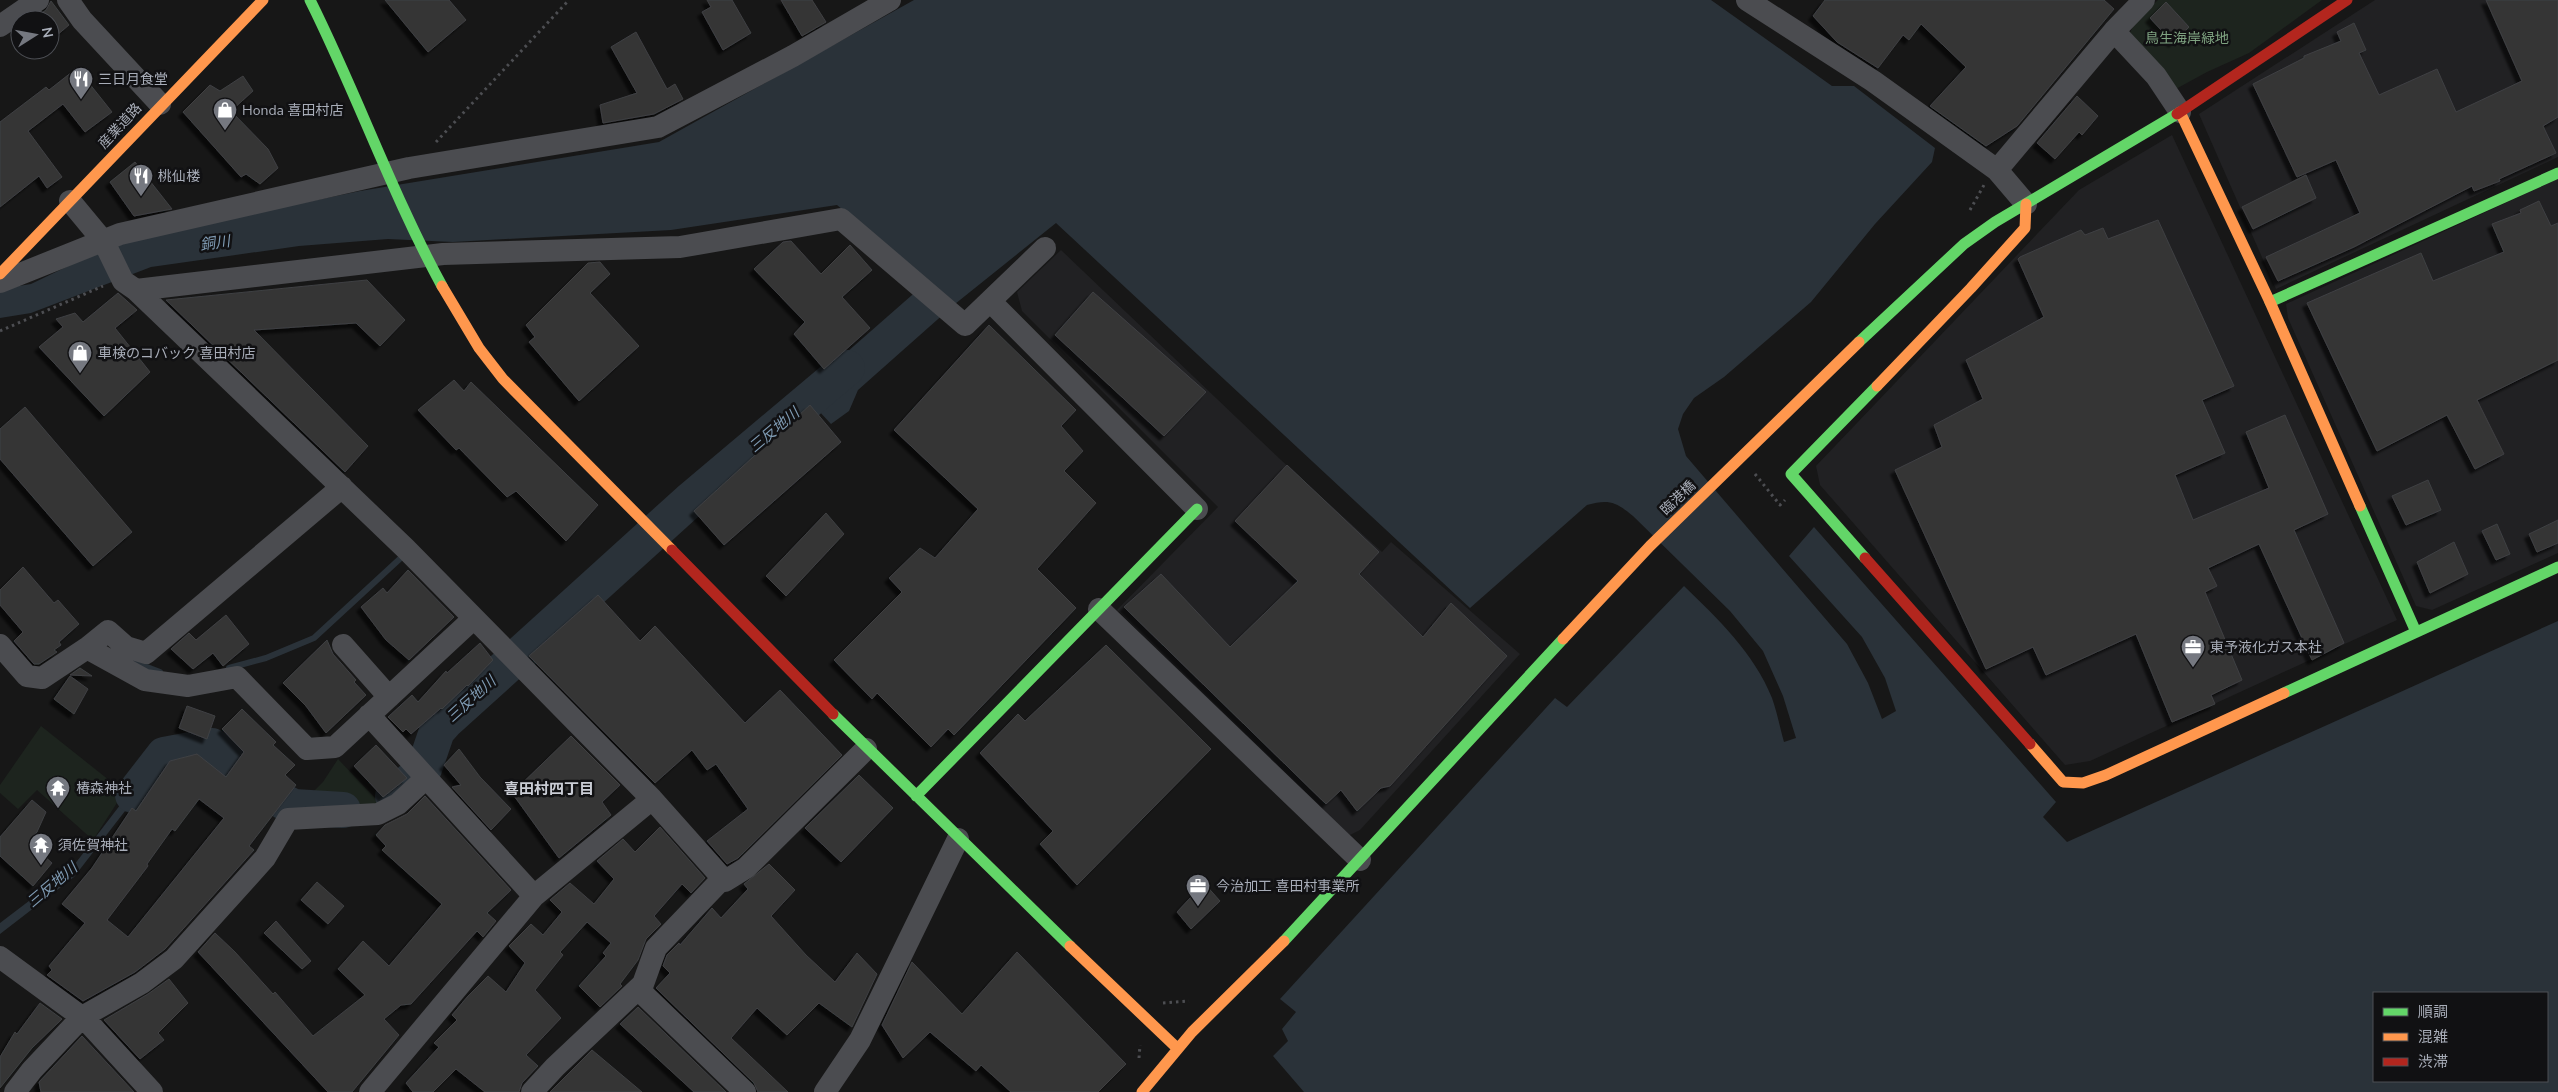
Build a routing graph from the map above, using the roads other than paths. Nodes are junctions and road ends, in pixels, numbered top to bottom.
1 (38, 0) edge
2 (68, 0) edge
3 (263, 0) edge
4 (310, 0) edge
5 (890, 0) edge
6 (1747, 0) edge
7 (2144, 0) edge
8 (2347, 0) edge
9 (0, 26) edge
10 (2114, 31) junction
11 (160, 104) junction
12 (2180, 112) junction
13 (1997, 170) junction
14 (2558, 173) edge
15 (391, 177) junction
16 (70, 201) junction
17 (2026, 204) junction
18 (104, 242) junction
19 (1045, 248) dead end
20 (425, 256) junction
21 (0, 274) edge
22 (0, 282) edge
23 (129, 285) junction
24 (991, 302) junction
25 (2270, 302) junction
26 (342, 487) junction
27 (1198, 509) joint
28 (2558, 567) edge
29 (1100, 609) junction
30 (473, 619) junction
31 (2416, 632) junction
32 (0, 645) edge
33 (343, 645) dead end
34 (87, 648) junction
35 (389, 697) junction
36 (369, 715) junction
37 (866, 749) junction
38 (426, 778) junction
39 (916, 796) junction
40 (652, 799) junction
41 (958, 839) junction
42 (1360, 860) junction
43 (723, 878) junction
44 (534, 896) junction
45 (0, 957) edge
46 (638, 989) junction
47 (82, 1017) junction
48 (1177, 1048) junction
49 (15, 1092) edge
50 (152, 1092) edge
51 (370, 1092) edge
52 (532, 1092) edge
53 (745, 1092) edge
54 (825, 1092) edge
55 (1142, 1092) edge

1 - 9 street
2 - 11 street
3 - 11 street, 産業道路
4 - 15 street
5 - 15 street
6 - 13 street
7 - 10 street
8 - 12 street, 臨港橋
10 - 12 street
10 - 13 street
11 - 16 street, 産業道路
12 - 17 street, 臨港橋
12 - 25 street
13 - 17 street
14 - 25 street
15 - 18 street
15 - 20 street
16 - 18 street
16 - 21 street, 産業道路
17 - 31 street
17 - 42 street, 臨港橋
18 - 22 street
18 - 23 street
19 - 24 street
20 - 23 street
20 - 24 street
20 - 37 street
23 - 26 street
24 - 27 street
25 - 31 street
26 - 30 street
26 - 34 street
27 - 29 street
28 - 31 street
29 - 39 street
29 - 42 street
30 - 35 street
30 - 40 street
32 - 34 street
33 - 35 street
34 - 36 street
35 - 36 street
36 - 38 street
37 - 39 street
37 - 43 street
38 - 44 street
38 - 47 street
39 - 41 street
40 - 43 street
40 - 44 street
41 - 48 street
41 - 54 street
42 - 48 street, 臨港橋
43 - 46 street
44 - 51 street
45 - 47 street
46 - 52 street
46 - 53 street
47 - 49 street
47 - 50 street
48 - 55 street, 臨港橋

